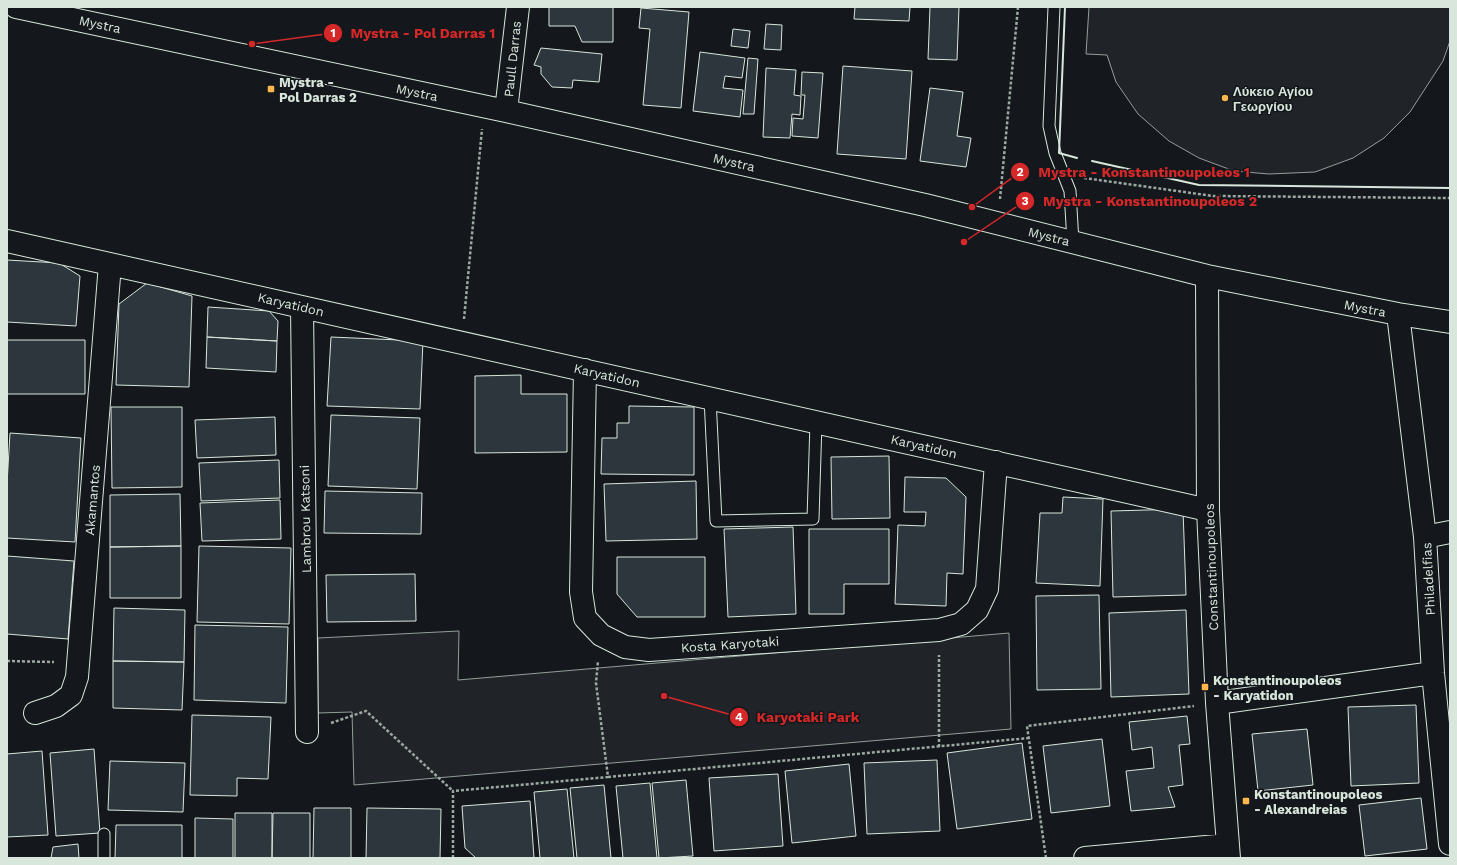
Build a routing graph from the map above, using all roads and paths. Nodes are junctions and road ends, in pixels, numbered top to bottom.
1 (16, 7) edge
2 (518, 7) edge
3 (1018, 7) edge
4 (1054, 7) edge
5 (484, 107) junction
6 (506, 111) junction
7 (1064, 175) junction
8 (1450, 198) edge
9 (1000, 200) dead end
10 (7, 241) edge
11 (1073, 242) junction
12 (110, 264) junction
13 (1207, 276) junction
14 (302, 307) junction
15 (1398, 314) junction
16 (1450, 322) edge
17 (461, 342) junction
18 (585, 370) junction
19 (710, 398) junction
20 (816, 422) junction
21 (996, 462) junction
22 (1208, 510) junction
23 (1450, 532) edge
24 (1426, 537) junction
25 (939, 630) junction
26 (601, 636) junction
27 (7, 661) edge
28 (79, 662) junction
29 (1433, 673) junction
30 (1217, 703) junction
31 (35, 713) dead end
32 (307, 732) joint
33 (1029, 738) junction
34 (939, 747) junction
35 (1446, 757) edge
36 (608, 777) junction
37 (453, 791) junction
38 (104, 834) dead end
39 (1450, 844) edge
40 (1229, 852) edge
41 (104, 858) edge
42 (453, 858) edge
43 (1046, 858) edge
44 (1085, 858) edge

1 - 5 street, Mystra
2 - 6 street, Paull Darras
3 - 9 path
4 - 7 lane
5 - 6 street, Mystra
5 - 17 path
6 - 11 street, Mystra
7 - 8 path
7 - 11 lane
10 - 12 street, Karyatidon
11 - 13 street, Mystra
12 - 14 street, Karyatidon
12 - 28 street, Akamantos
13 - 15 street, Mystra
13 - 22 street, Constantinoupoleos
14 - 17 street, Karyatidon
14 - 32 street, Lambrou Katsoni
15 - 16 street, Mystra
15 - 24 street, Philadelfias
17 - 18 street, Karyatidon
18 - 19 street, Karyatidon
18 - 26 street, Kosta Karyotaki
19 - 20 street, Karyatidon
19 - 20 lane
20 - 21 street, Karyatidon
21 - 22 street, Karyatidon
21 - 25 street, Kosta Karyotaki
22 - 30 street, Constantinoupoleos
23 - 24 street
24 - 29 street, Philadelfias
25 - 26 street, Kosta Karyotaki
25 - 34 path
26 - 36 path
27 - 28 path
28 - 31 street, Akamantos
29 - 30 street
29 - 35 street, Philadelfias
30 - 33 path
30 - 40 street, Constantinoupoleos
32 - 37 path
33 - 34 path
33 - 43 path
34 - 36 path
35 - 39 street, Philadelfias
36 - 37 path
37 - 42 path
38 - 41 lane
40 - 44 street

